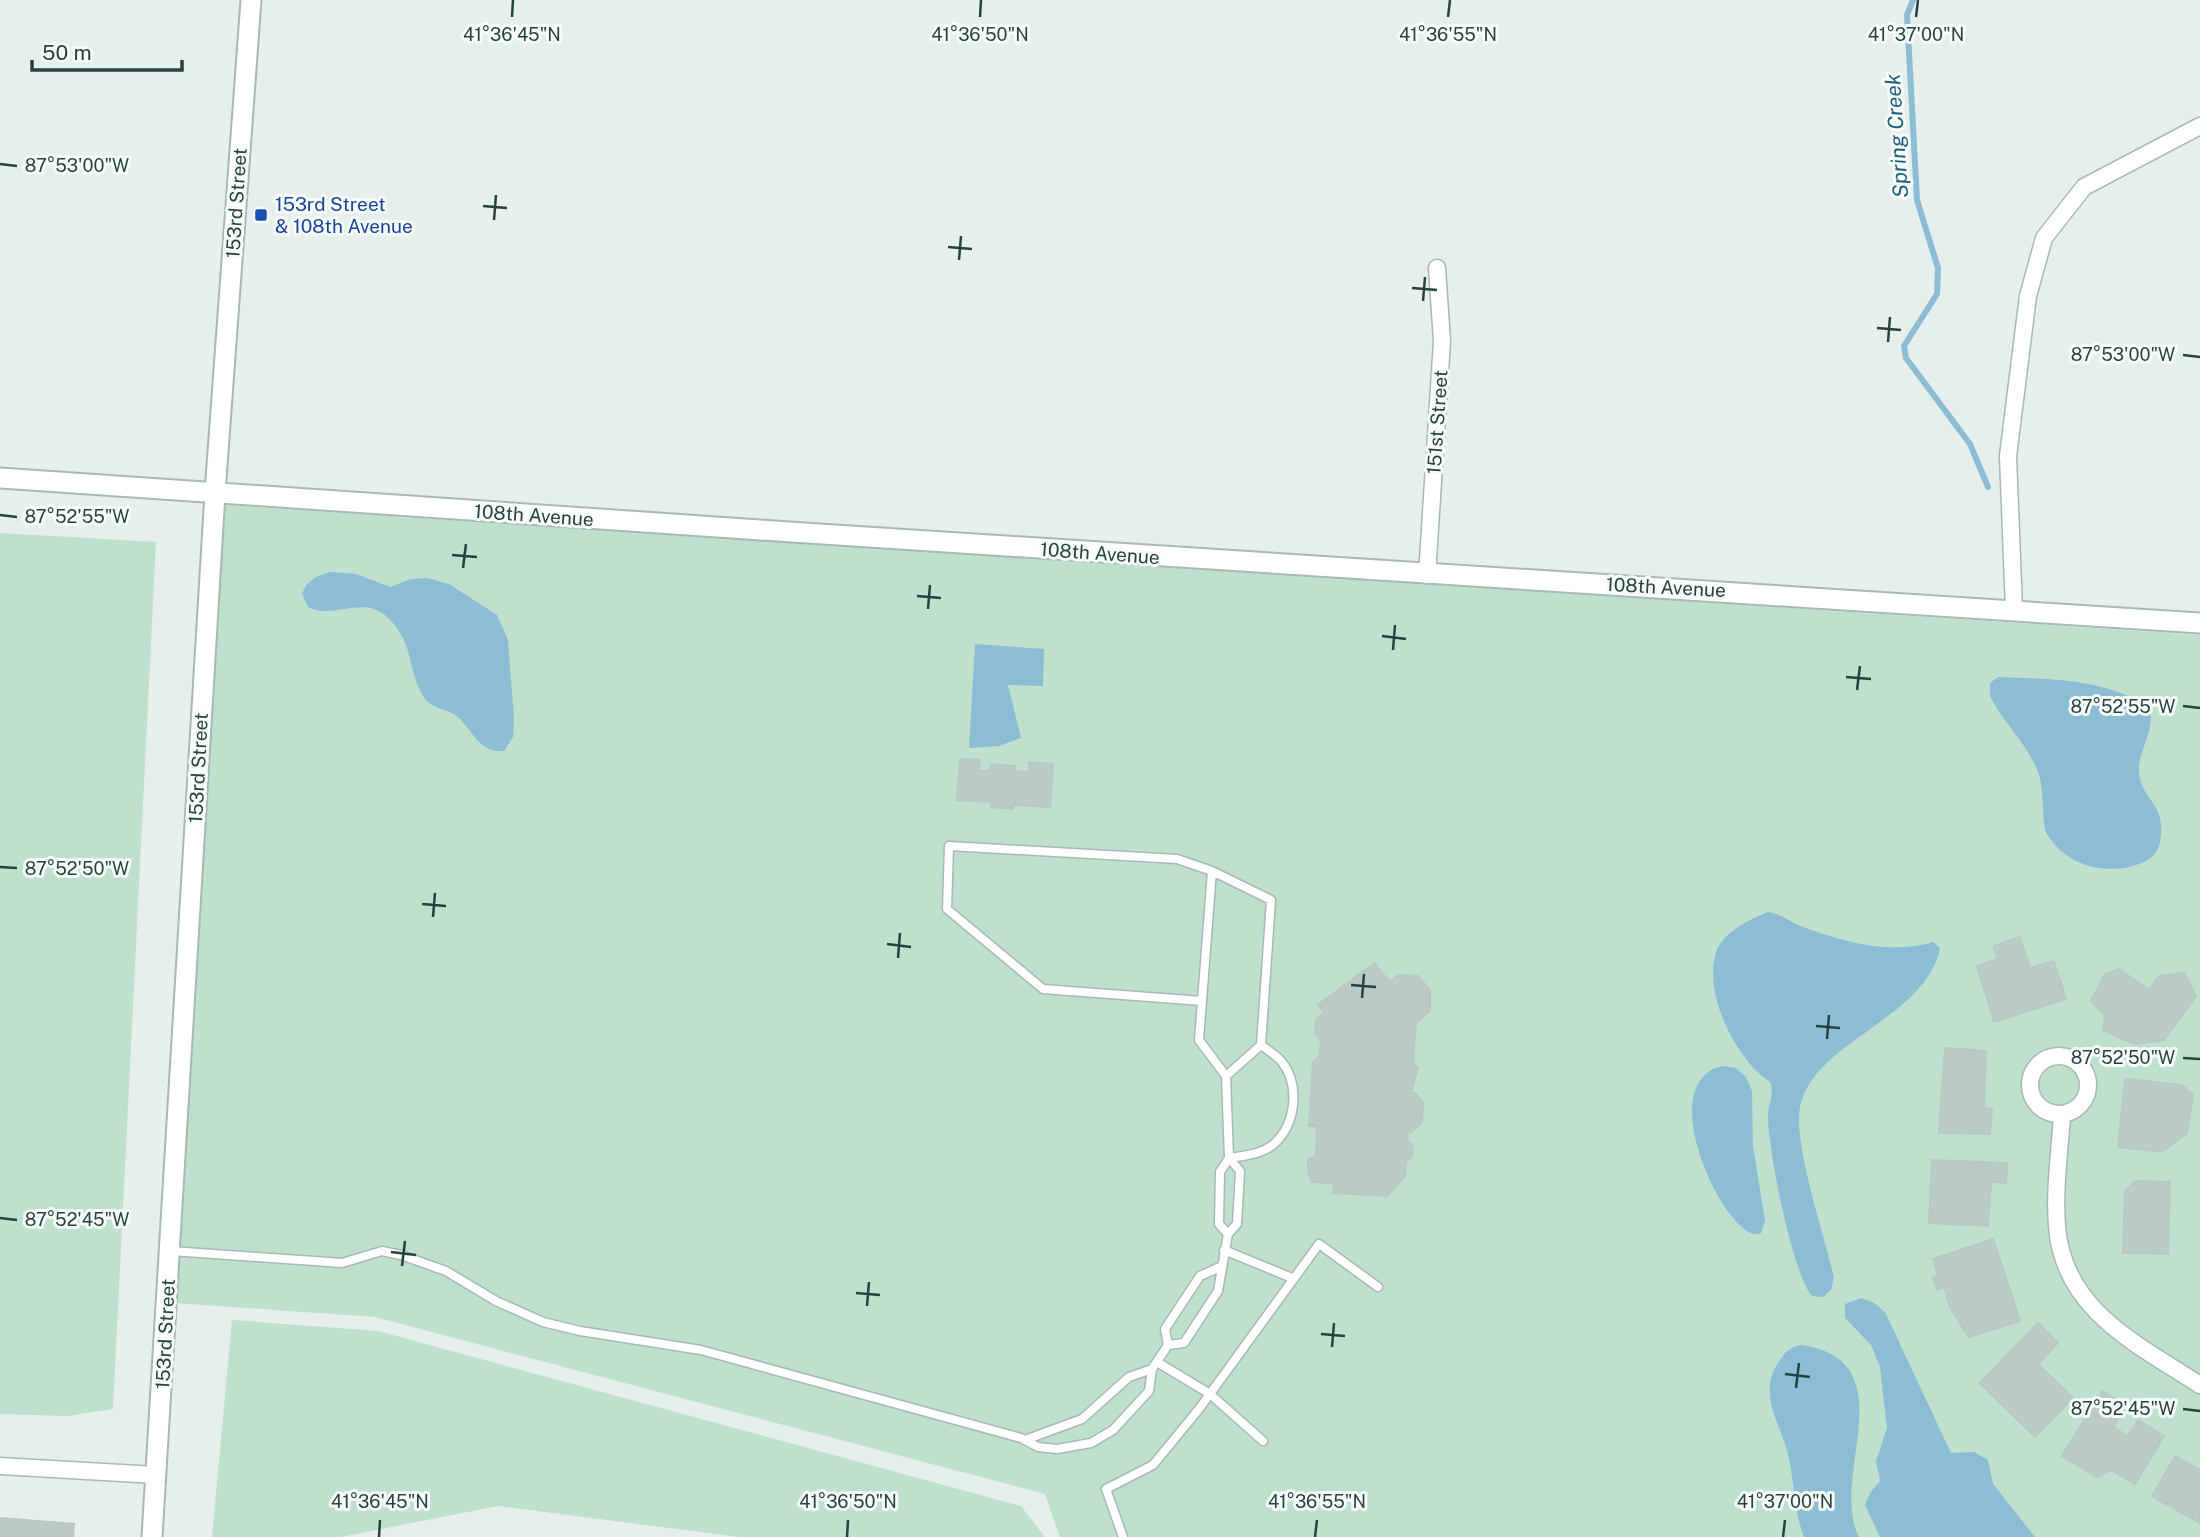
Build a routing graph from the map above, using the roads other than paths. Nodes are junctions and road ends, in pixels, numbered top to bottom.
1 (251, 0) edge
2 (2200, 126) edge
3 (1437, 268) dead end
4 (0, 478) edge
5 (215, 493) junction
6 (1427, 575) junction
7 (2014, 610) junction
8 (2200, 623) edge
9 (1212, 871) junction
10 (1202, 1001) junction
11 (1261, 1045) junction
12 (1226, 1076) junction
13 (2062, 1114) dead end
14 (1229, 1158) junction
15 (1228, 1234) junction
16 (170, 1250) junction
17 (1224, 1250) junction
18 (1220, 1267) junction
19 (1292, 1278) junction
20 (1378, 1287) dead end
21 (1168, 1345) junction
22 (1154, 1365) junction
23 (2200, 1385) edge
24 (1210, 1394) junction
25 (1025, 1440) junction
26 (1263, 1441) dead end
27 (0, 1466) edge
28 (156, 1475) junction
29 (152, 1537) edge
30 (1123, 1537) edge

1 - 5 street, 153rd Street
2 - 7 street
3 - 6 street, 151st Street
4 - 5 street, 108th Avenue
5 - 6 street, 108th Avenue
5 - 16 street, 153rd Street
6 - 7 street, 108th Avenue
7 - 8 street, 108th Avenue
9 - 10 lane
9 - 10 lane
9 - 11 lane
10 - 12 lane
11 - 12 lane
11 - 14 lane
12 - 14 lane
13 - 23 street
14 - 15 lane
14 - 15 lane
15 - 17 lane
16 - 25 lane
16 - 28 street, 153rd Street
17 - 18 lane
17 - 19 lane
18 - 21 lane
18 - 21 lane
19 - 20 lane
19 - 24 lane
21 - 22 lane
22 - 24 lane
22 - 25 lane
22 - 25 lane
24 - 26 lane
24 - 30 lane
27 - 28 street
28 - 29 street, 153rd Street

